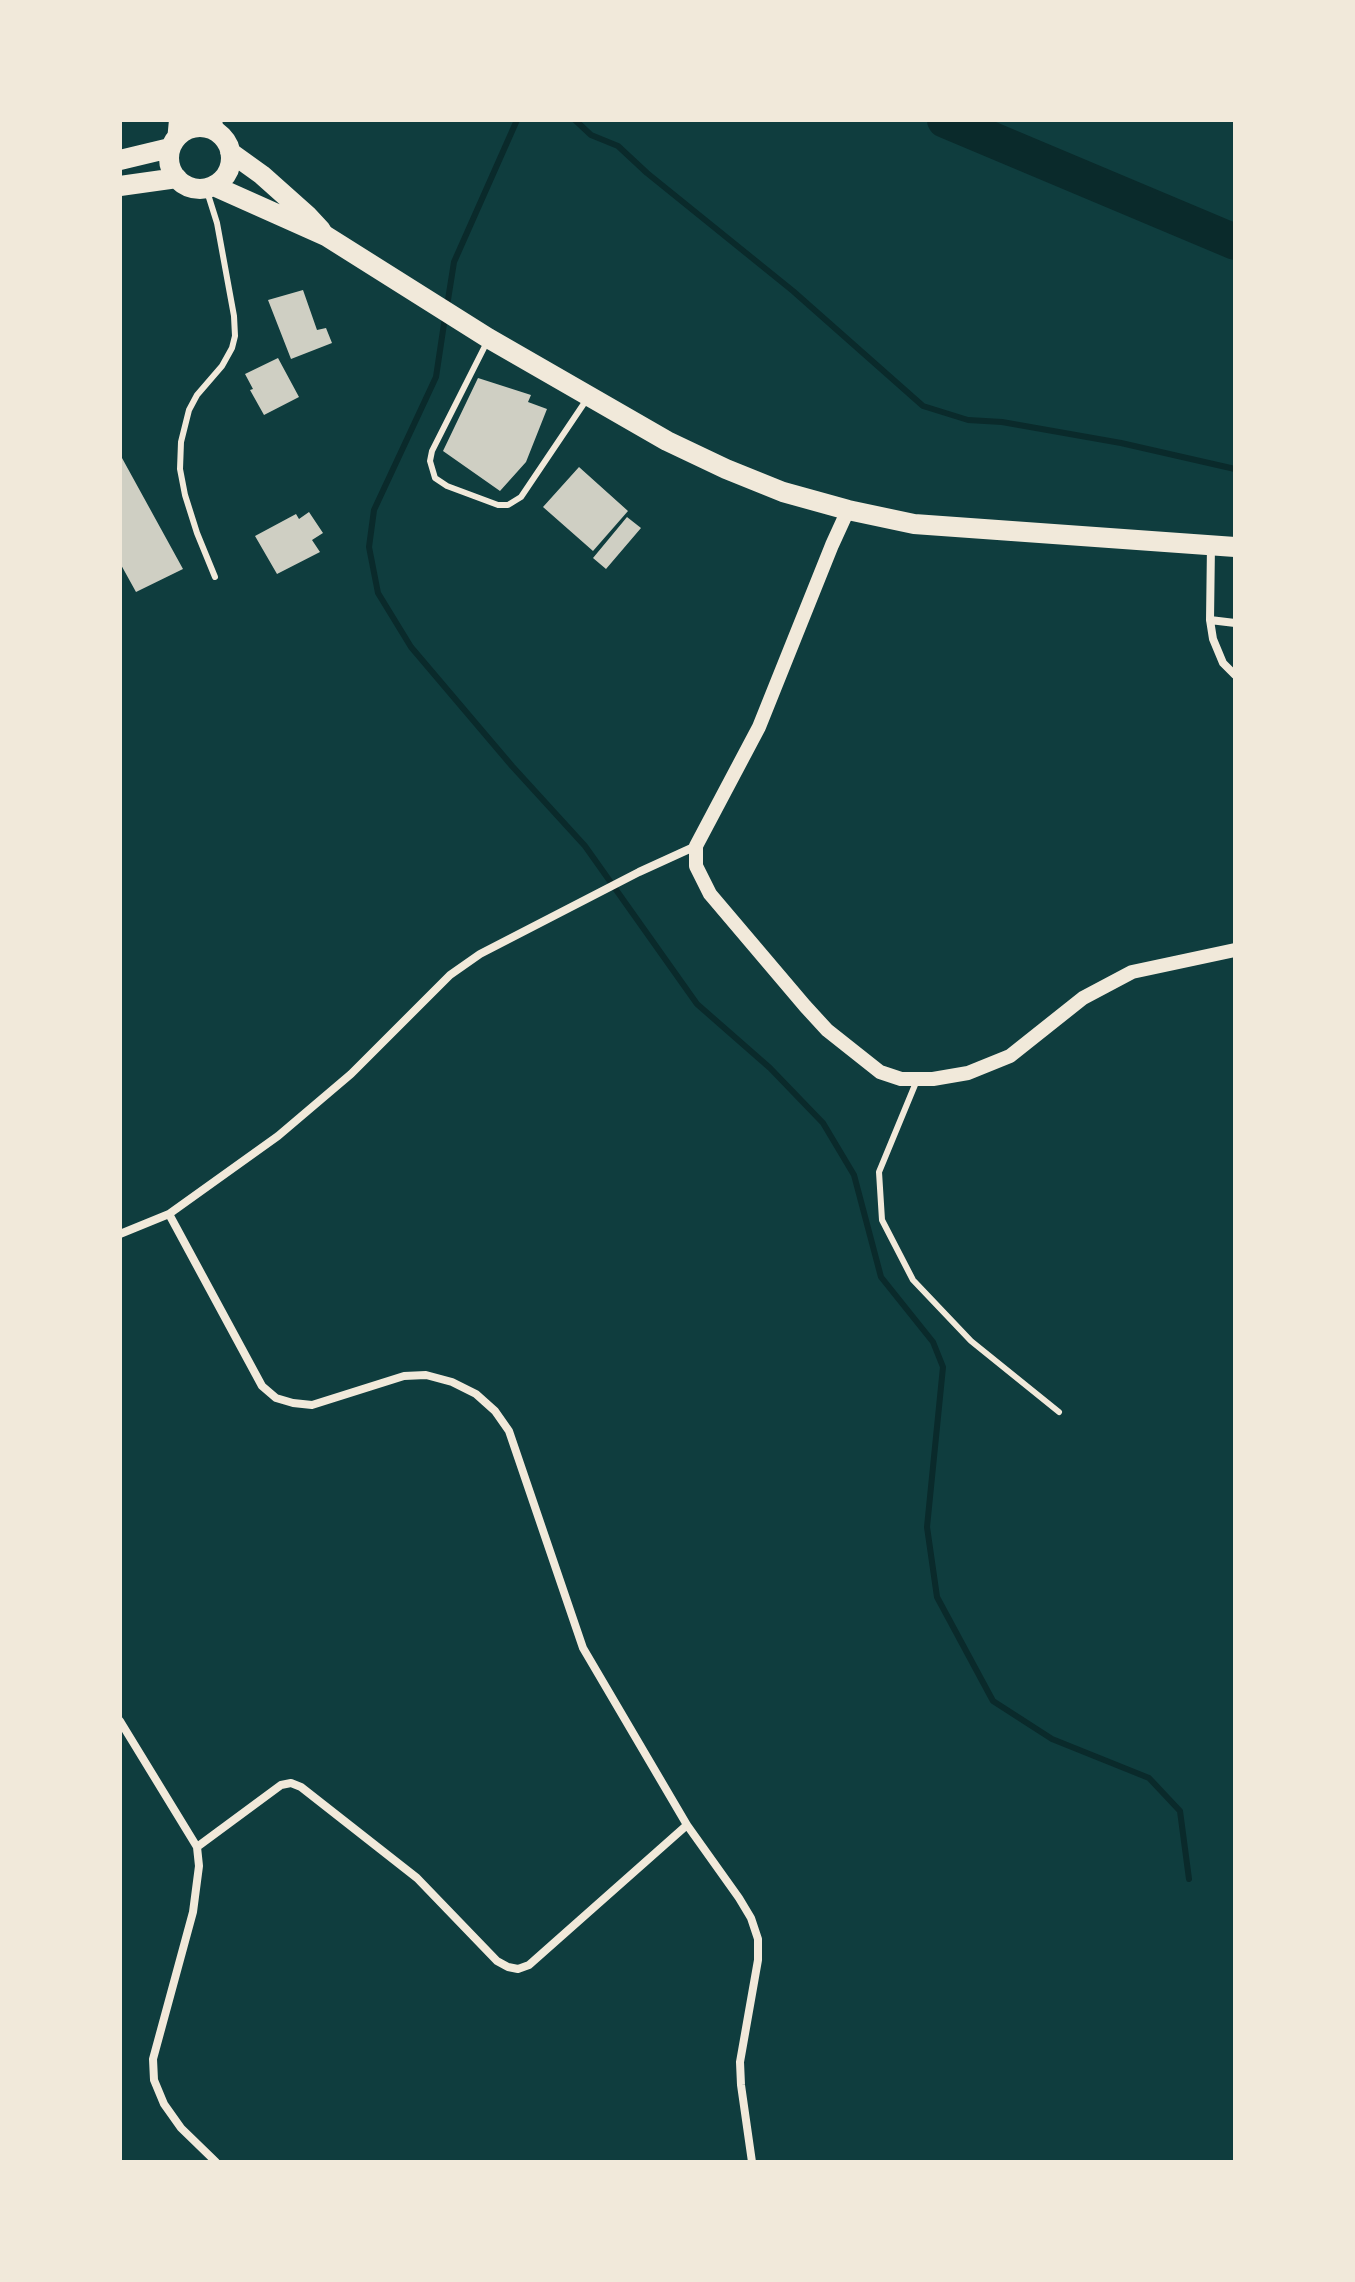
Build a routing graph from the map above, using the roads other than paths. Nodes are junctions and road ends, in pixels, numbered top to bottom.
1 (176, 120) edge
2 (216, 126) edge
3 (172, 144) junction
4 (230, 152) junction
5 (120, 160) edge
6 (177, 178) junction
7 (120, 186) edge
8 (210, 187) junction
9 (326, 236) junction
10 (481, 333) junction
11 (589, 396) junction
12 (848, 510) junction
13 (1211, 545) junction
14 (1235, 547) edge
15 (215, 577) dead end
16 (1210, 620) junction
17 (1235, 623) edge
18 (1235, 675) edge
19 (696, 846) junction
20 (1235, 950) edge
21 (917, 1079) junction
22 (169, 1214) junction
23 (120, 1234) edge
24 (1059, 1412) dead end
25 (120, 1721) edge
26 (687, 1825) junction
27 (197, 1847) junction
28 (216, 2162) edge
29 (752, 2162) edge

1 - 3 street
2 - 3 highway
2 - 4 highway
3 - 5 highway
3 - 6 highway
4 - 8 highway
4 - 9 highway
6 - 7 highway
6 - 8 highway
8 - 9 highway
8 - 15 lane
9 - 10 highway
10 - 11 highway
10 - 11 lane
11 - 12 highway
12 - 13 highway
12 - 19 street
13 - 14 highway
13 - 16 street
16 - 17 street
16 - 18 street
19 - 21 street
19 - 22 street
20 - 21 street
21 - 24 lane
22 - 23 street
22 - 26 street
25 - 27 street
26 - 27 street
26 - 29 street
27 - 28 street

